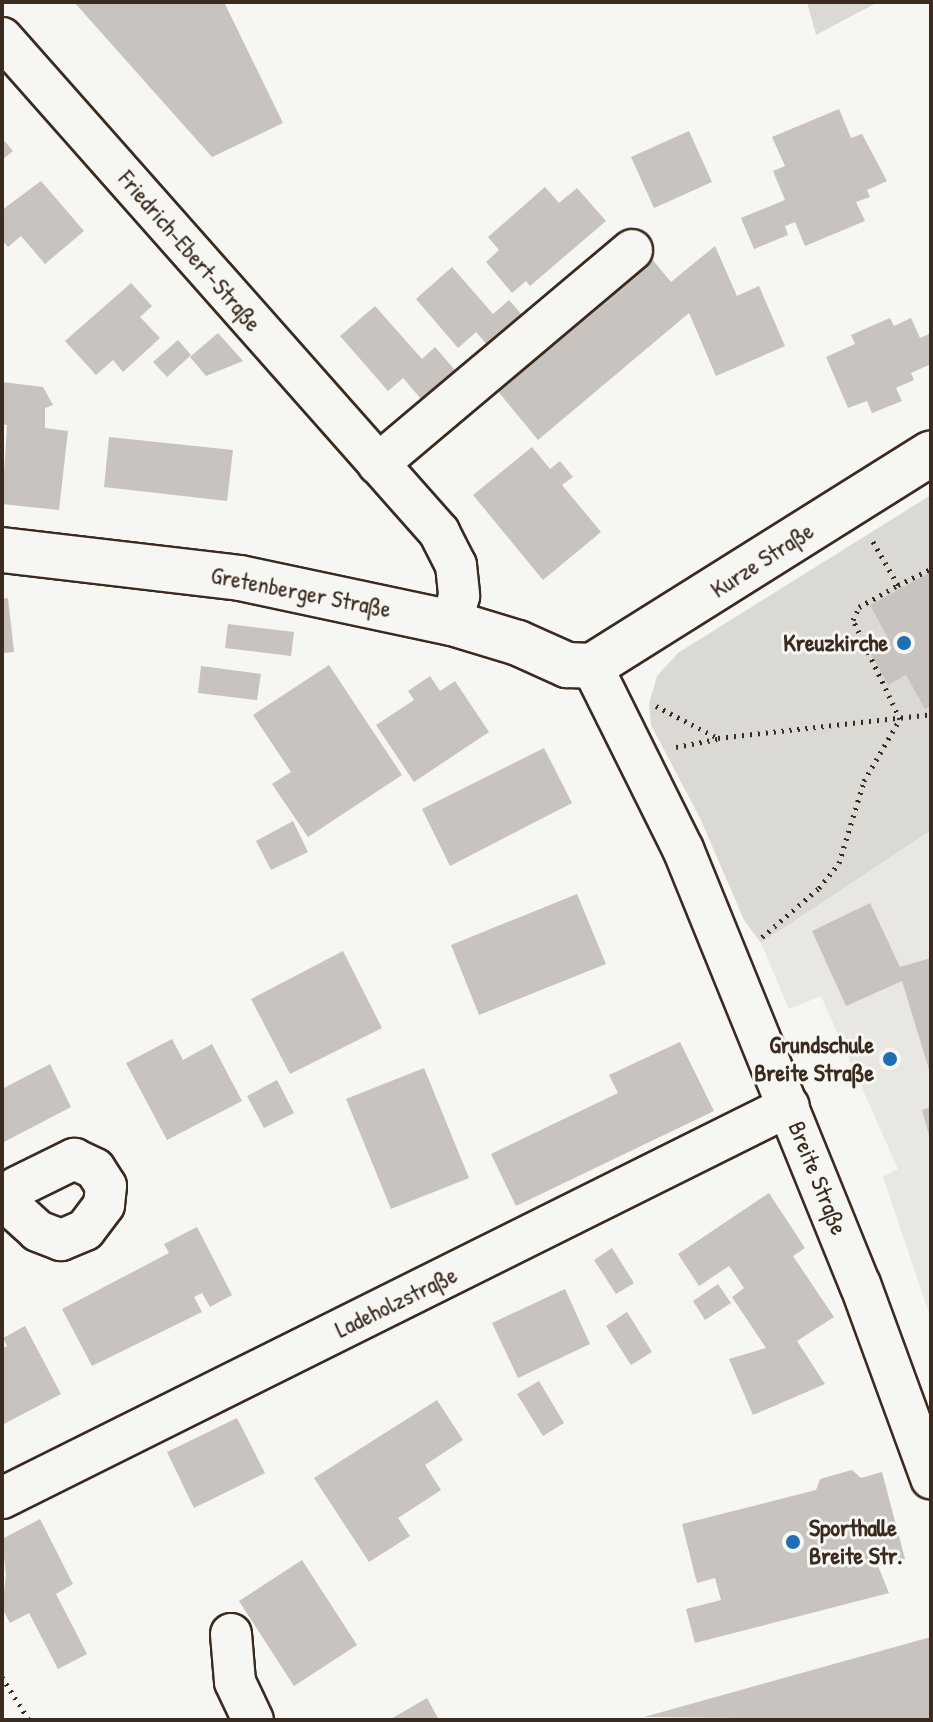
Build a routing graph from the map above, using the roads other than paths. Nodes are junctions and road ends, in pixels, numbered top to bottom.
1 (2, 38) edge
2 (632, 250) dead end
3 (931, 453) edge
4 (378, 464) junction
5 (2, 550) edge
6 (452, 623) junction
7 (592, 666) junction
8 (789, 1106) junction
9 (931, 1478) edge
10 (2, 1498) edge
11 (231, 1634) dead end
12 (253, 1720) edge

1 - 4 street, Friedrich-Ebert-Straße
2 - 4 street
3 - 7 main road, Kurze Straße
4 - 6 street, Friedrich-Ebert-Straße
5 - 6 main road, Gretenberger Straße
6 - 7 main road, Gretenberger Straße
7 - 8 street, Breite Straße
8 - 9 street, Breite Straße
8 - 10 street, Ladeholzstraße
11 - 12 street

